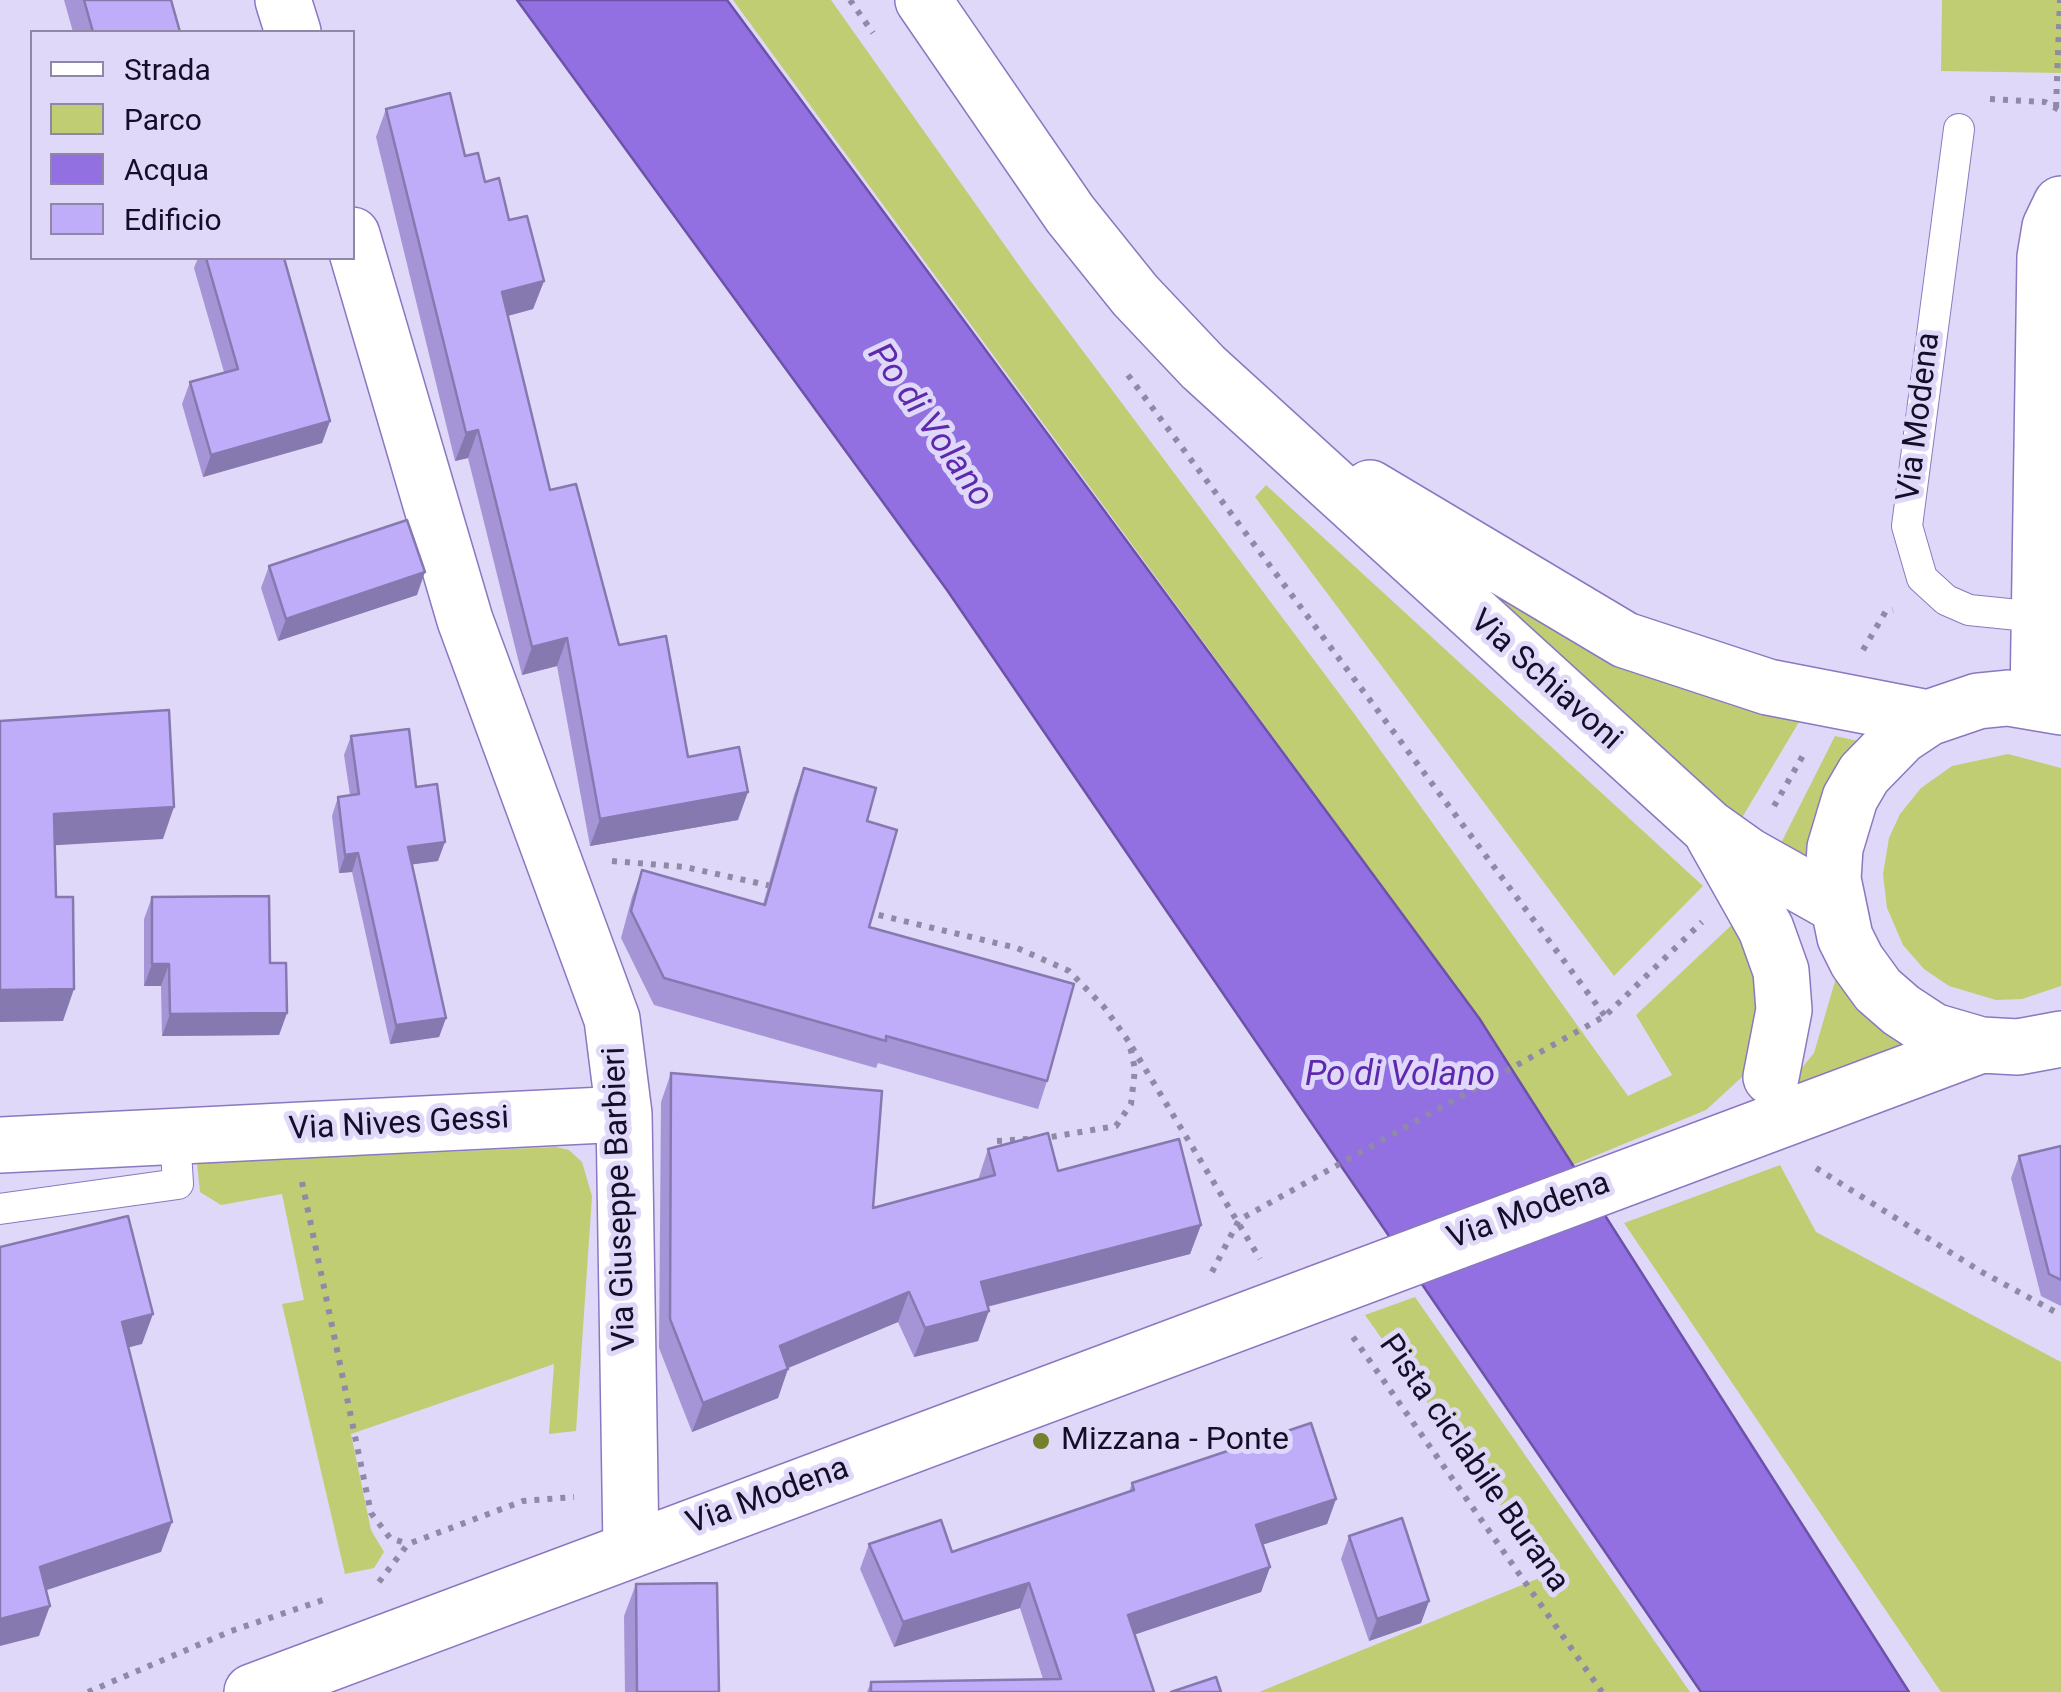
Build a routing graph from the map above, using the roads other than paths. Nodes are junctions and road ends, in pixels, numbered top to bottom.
1 (283, 0) edge
2 (923, 0) edge
3 (292, 30) edge
4 (1960, 129) road end
5 (2061, 204) edge
6 (355, 246) edge
7 (1273, 429) junction
8 (2038, 618) junction
9 (2049, 704) edge
10 (1928, 718) junction
11 (1710, 828) junction
12 (1841, 921) junction
13 (2061, 1039) edge
14 (1982, 1045) junction
15 (1774, 1100) junction
16 (624, 1114) junction
17 (175, 1136) junction
18 (0, 1145) edge
19 (0, 1209) edge
20 (631, 1548) junction
21 (346, 1676) edge
22 (252, 1692) edge

1 - 3 main road
2 - 7 main road, Via Schiavoni
4 - 8 lane, Via Modena
5 - 8 main road, Via Modena
6 - 16 main road, Via Giuseppe Barbieri
7 - 10 main road, Via Schiavoni
7 - 11 main road, Via Schiavoni
8 - 9 main road, Via Modena
9 - 10 main road, Via Modena
10 - 12 main road, Via Modena
11 - 12 main road, Via Schiavoni
11 - 15 main road, Via Modena
12 - 14 main road
12 - 15 main road, Via Modena
13 - 14 main road
14 - 15 main road
15 - 20 main road, Via Modena
16 - 17 main road, Via Nives Gessi
16 - 20 main road, Via Giuseppe Barbieri
17 - 18 main road, Via Nives Gessi
17 - 19 lane
20 - 21 main road, Via Modena
21 - 22 main road, Via Modena

